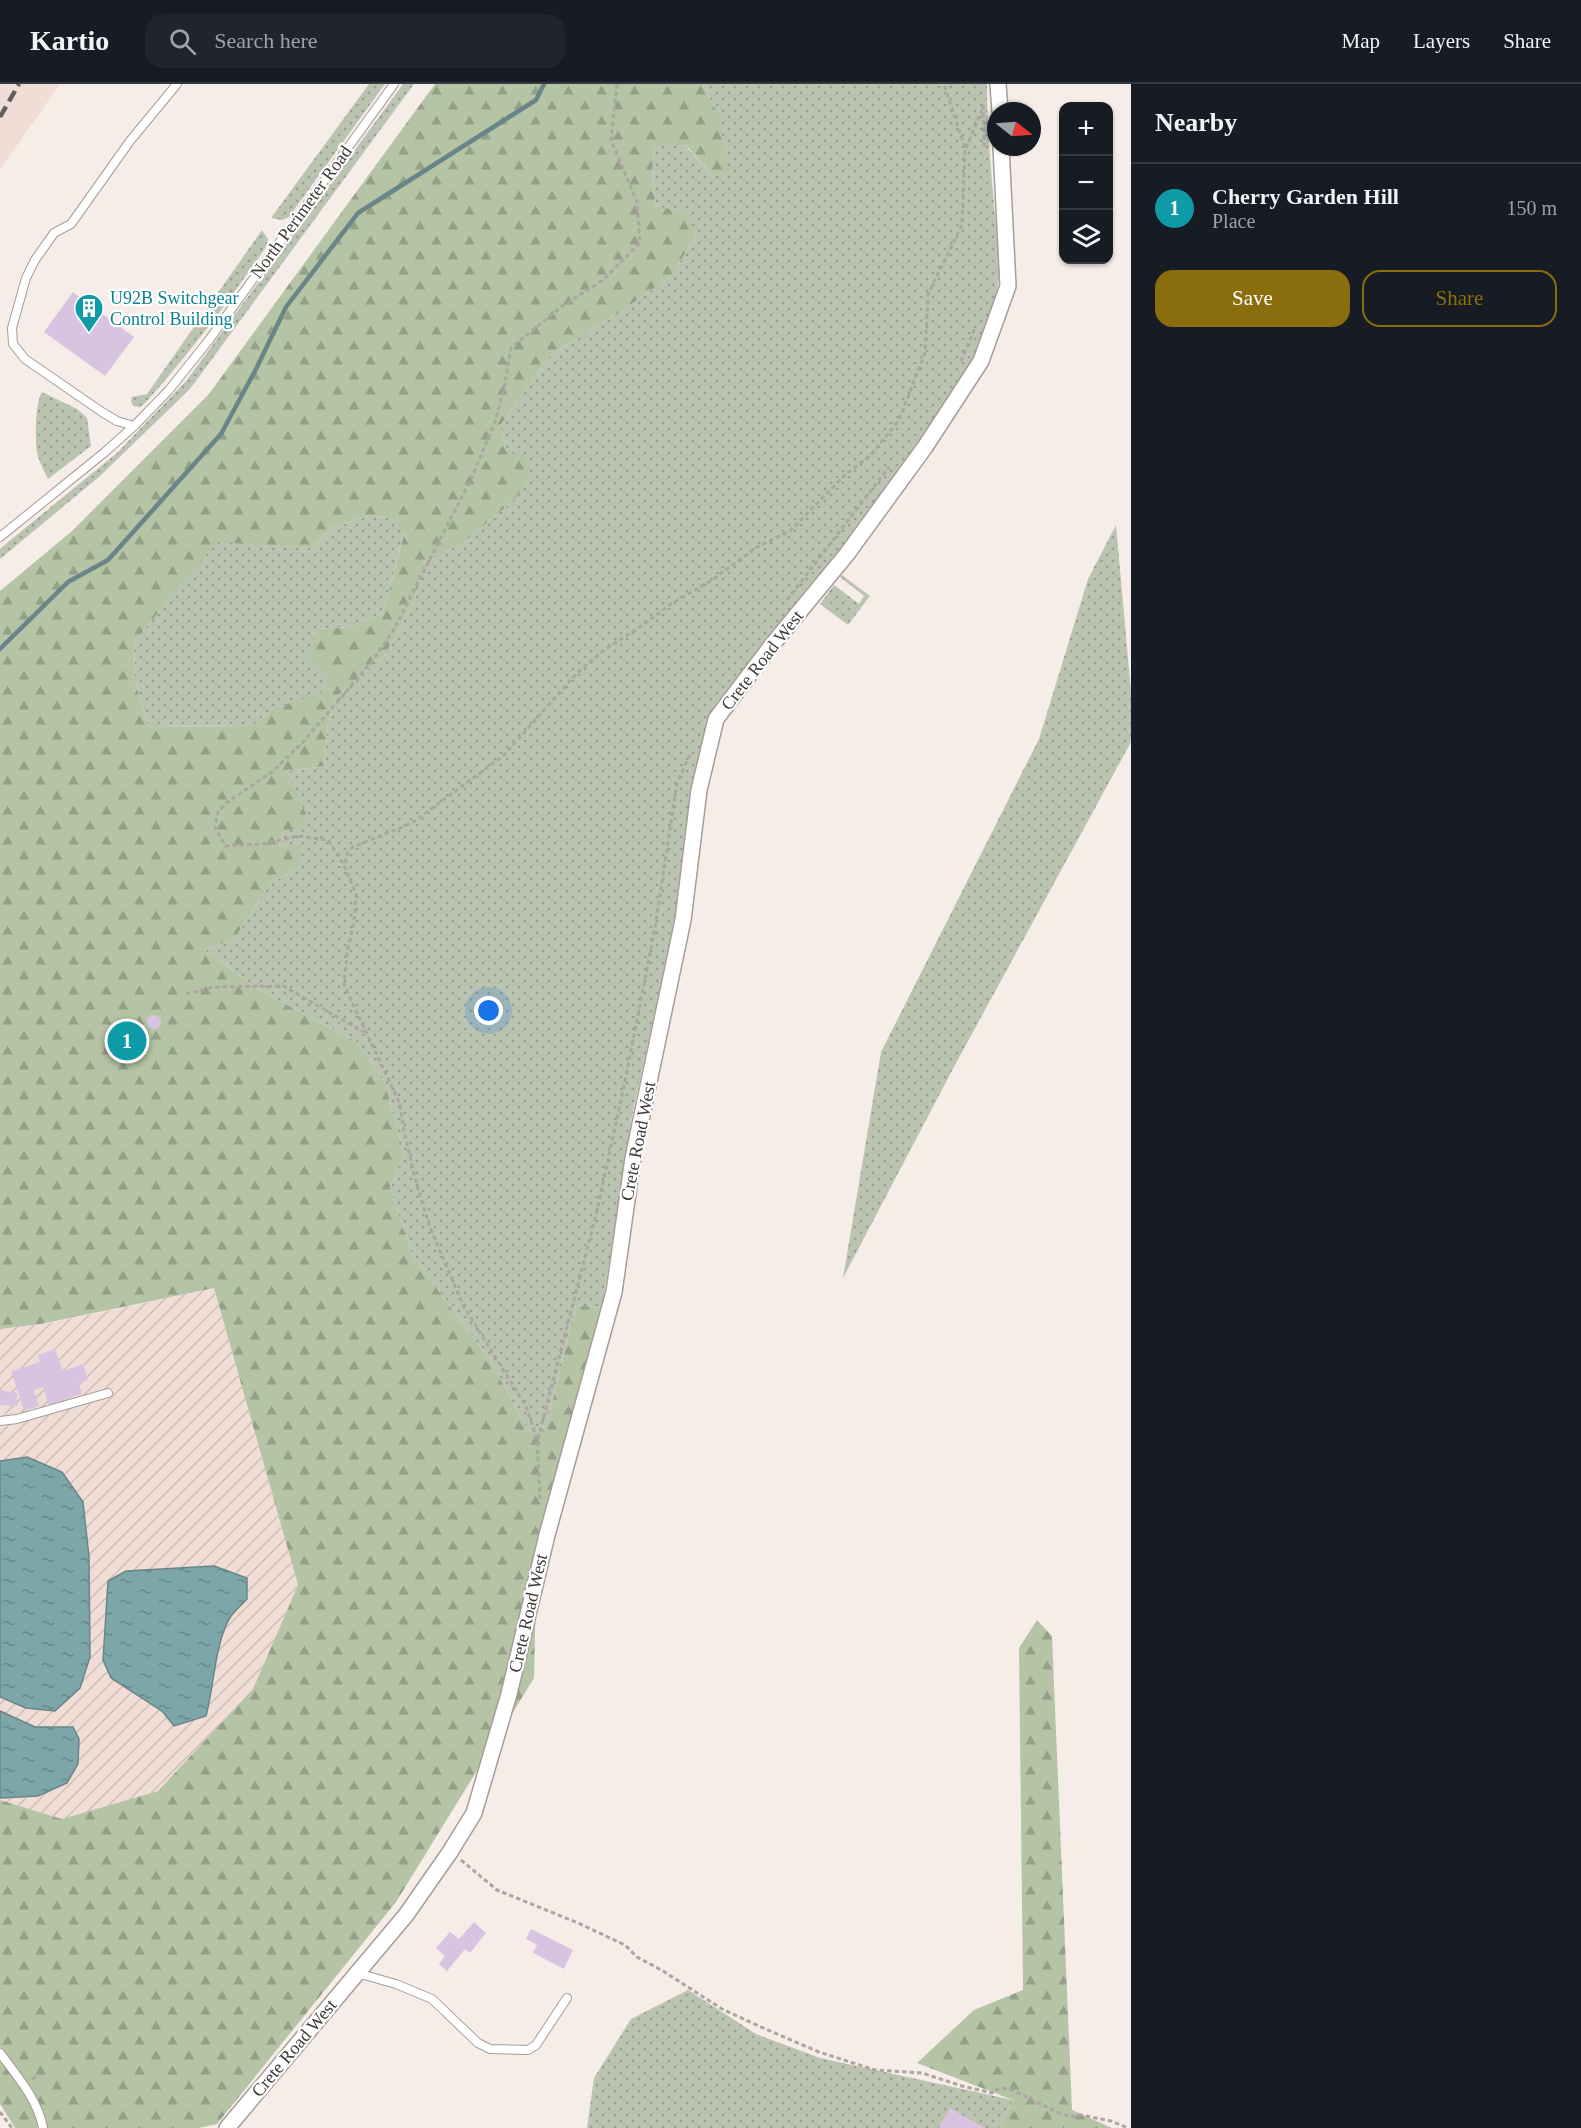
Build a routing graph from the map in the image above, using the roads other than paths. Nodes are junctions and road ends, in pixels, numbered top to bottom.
1 (177, 84) edge
2 (394, 84) edge
3 (998, 84) edge
4 (999, 102) edge
5 (1001, 156) edge
6 (134, 426) junction
7 (0, 537) edge
8 (108, 1393) dead end
9 (0, 1421) edge
10 (357, 1973) junction
11 (567, 1998) dead end
12 (0, 2054) edge
13 (43, 2128) edge
14 (227, 2128) edge

1 - 6 lane
2 - 6 lane, North Perimeter Road
3 - 4 street
5 - 10 street, Crete Road West
6 - 7 lane, North Perimeter Road
8 - 9 lane
10 - 11 lane
10 - 14 street, Crete Road West
12 - 13 lane

